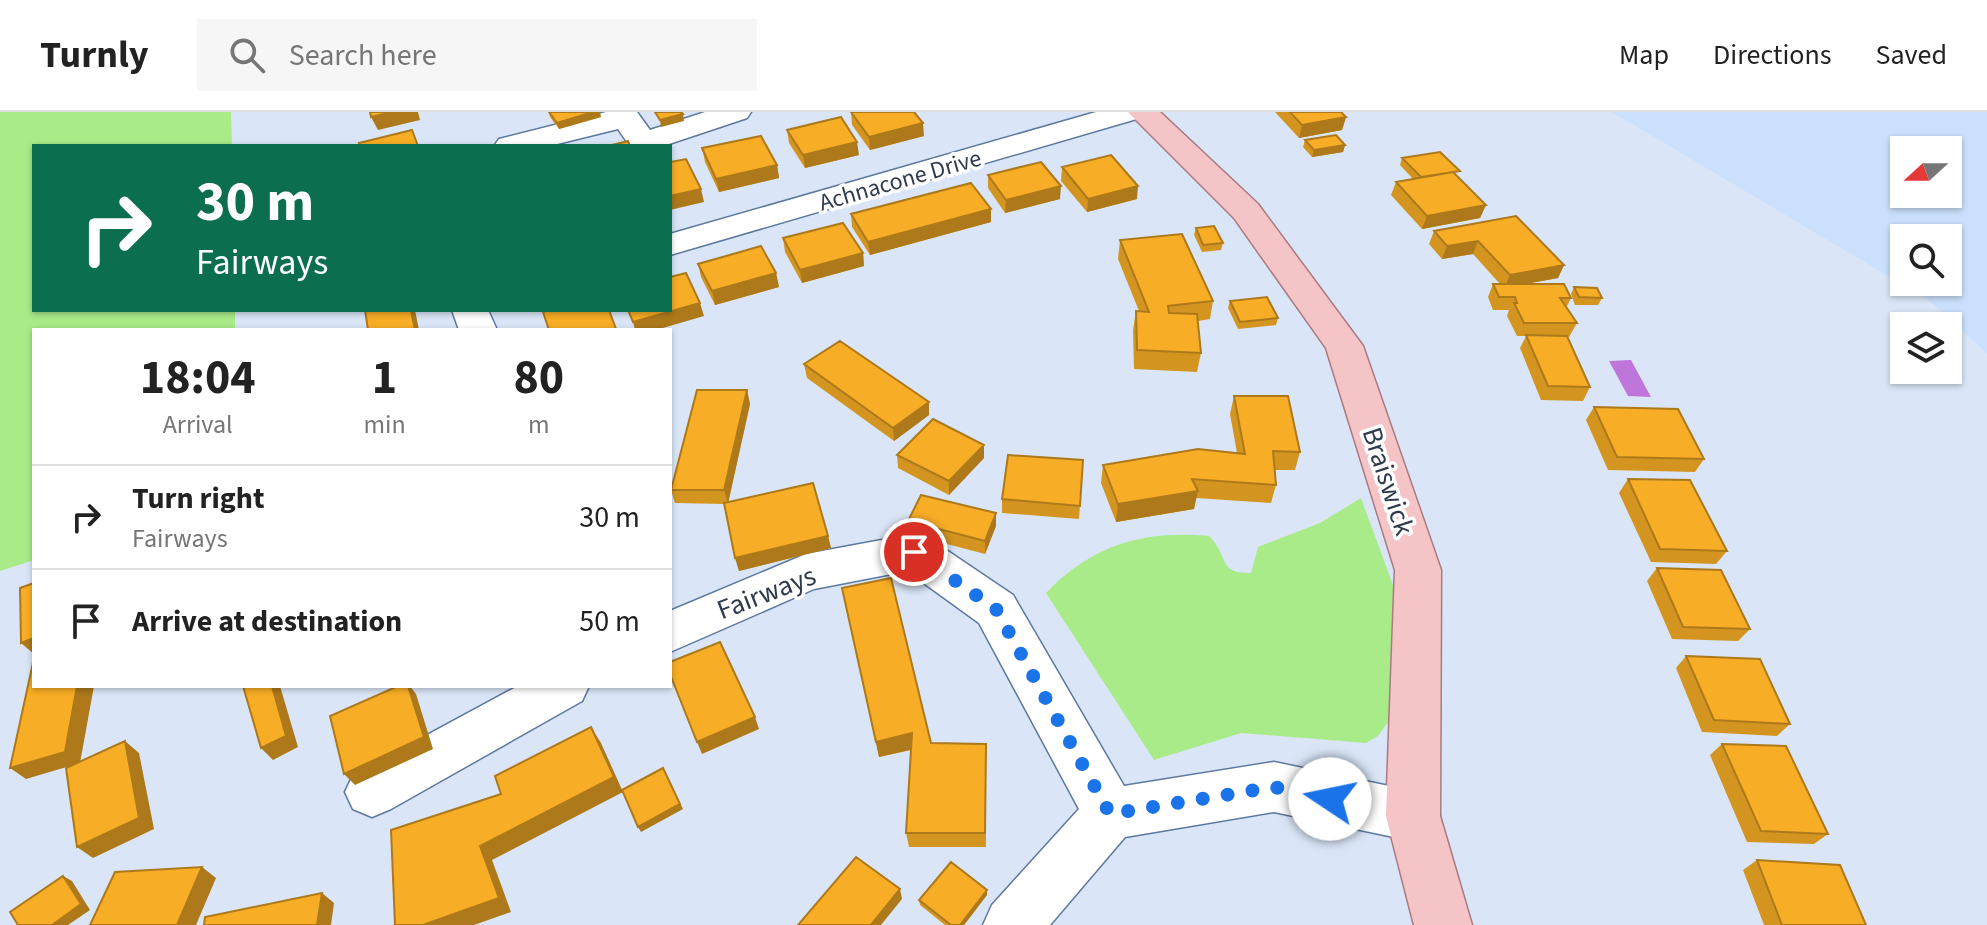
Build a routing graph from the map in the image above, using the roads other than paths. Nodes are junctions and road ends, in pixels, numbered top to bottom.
1 (736, 112) edge
2 (1129, 112) edge
3 (1143, 112) edge
4 (623, 115) edge
5 (517, 144) edge
6 (672, 244) edge
7 (672, 631) edge
8 (560, 688) edge
9 (372, 792) dead end
10 (1110, 814) junction
11 (1413, 816) junction
12 (1012, 925) edge
13 (1443, 925) edge

1 - 4 street
2 - 6 street, Achnacone Drive
3 - 11 main road, Braiswick
4 - 5 street
7 - 10 street, Fairways
8 - 9 street
10 - 11 street
10 - 12 street
11 - 13 main road, Braiswick

